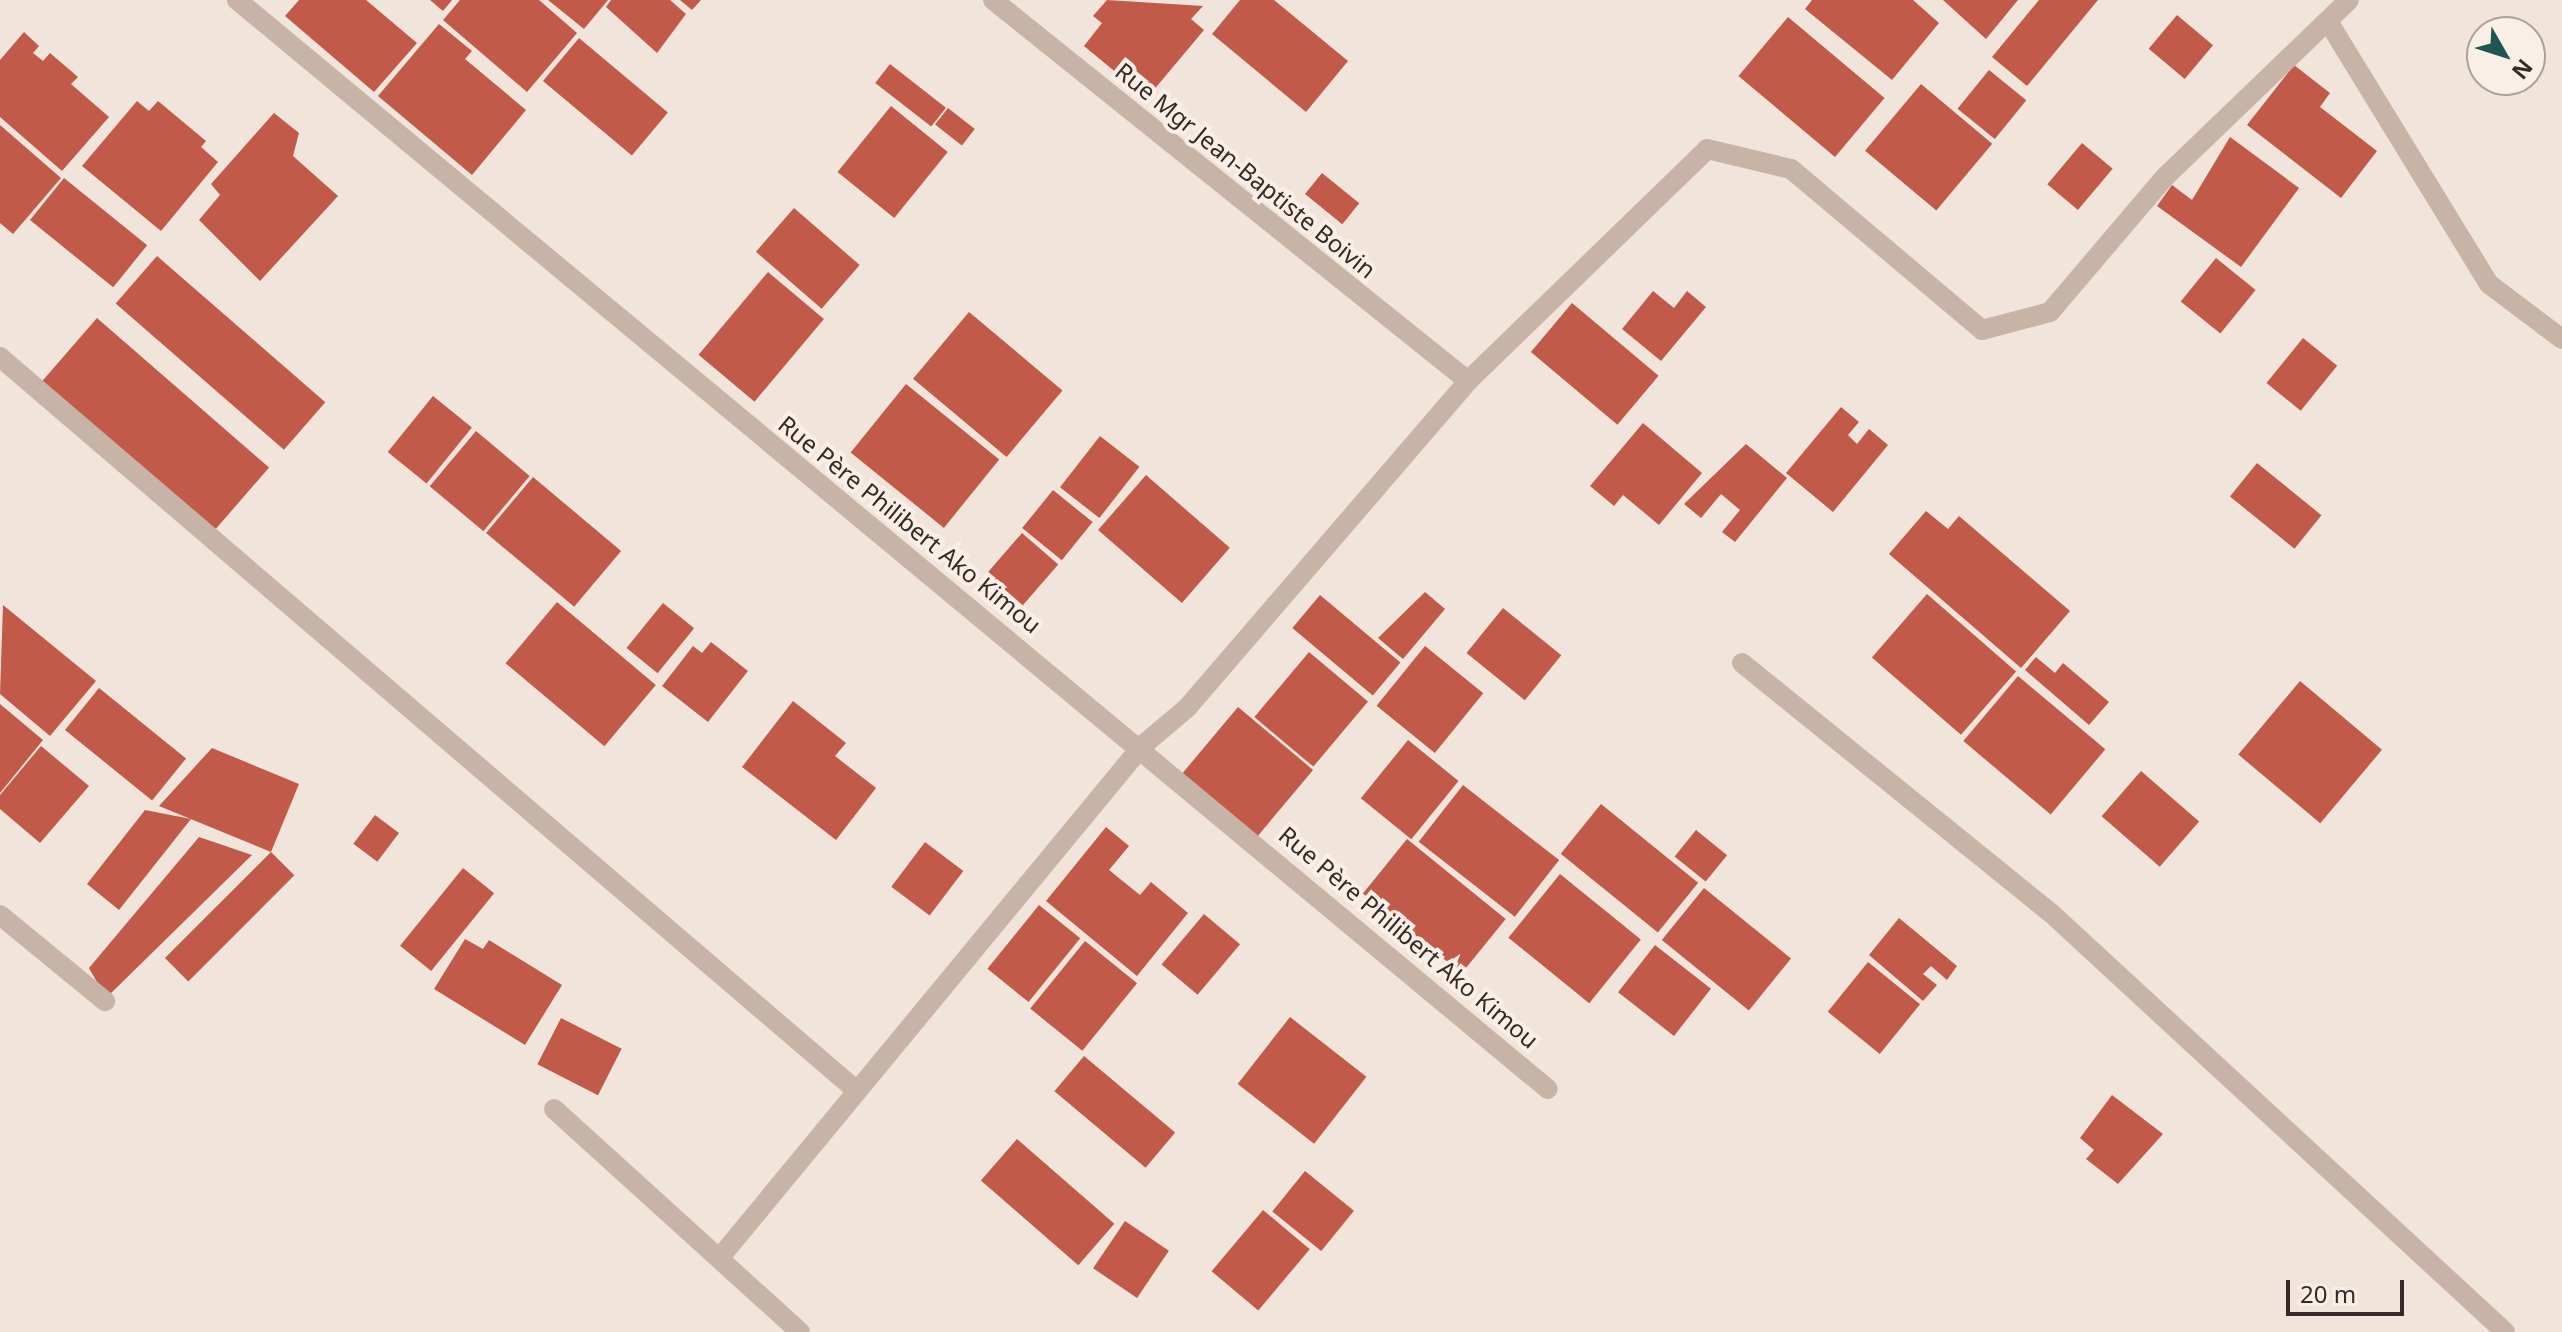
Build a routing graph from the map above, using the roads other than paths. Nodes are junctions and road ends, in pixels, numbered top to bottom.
1 (237, 0) edge
2 (993, 0) edge
3 (2349, 0) edge
4 (2329, 23) junction
5 (2562, 339) edge
6 (0, 357) edge
7 (1468, 381) junction
8 (1742, 663) dead end
9 (1142, 746) junction
10 (0, 915) edge
11 (105, 1001) dead end
12 (1548, 1089) dead end
13 (857, 1091) junction
14 (554, 1109) dead end
15 (722, 1255) junction
16 (800, 1332) edge
17 (2505, 1332) edge

1 - 9 street, Rue Père Philibert Ako Kimou
2 - 7 street, Rue Mgr Jean-Baptiste Boivin
3 - 4 street
4 - 5 street
4 - 7 street
6 - 13 street
7 - 9 street
8 - 17 street
9 - 12 street, Rue Père Philibert Ako Kimou
9 - 13 street
10 - 11 street
13 - 15 street
14 - 15 street
15 - 16 street

